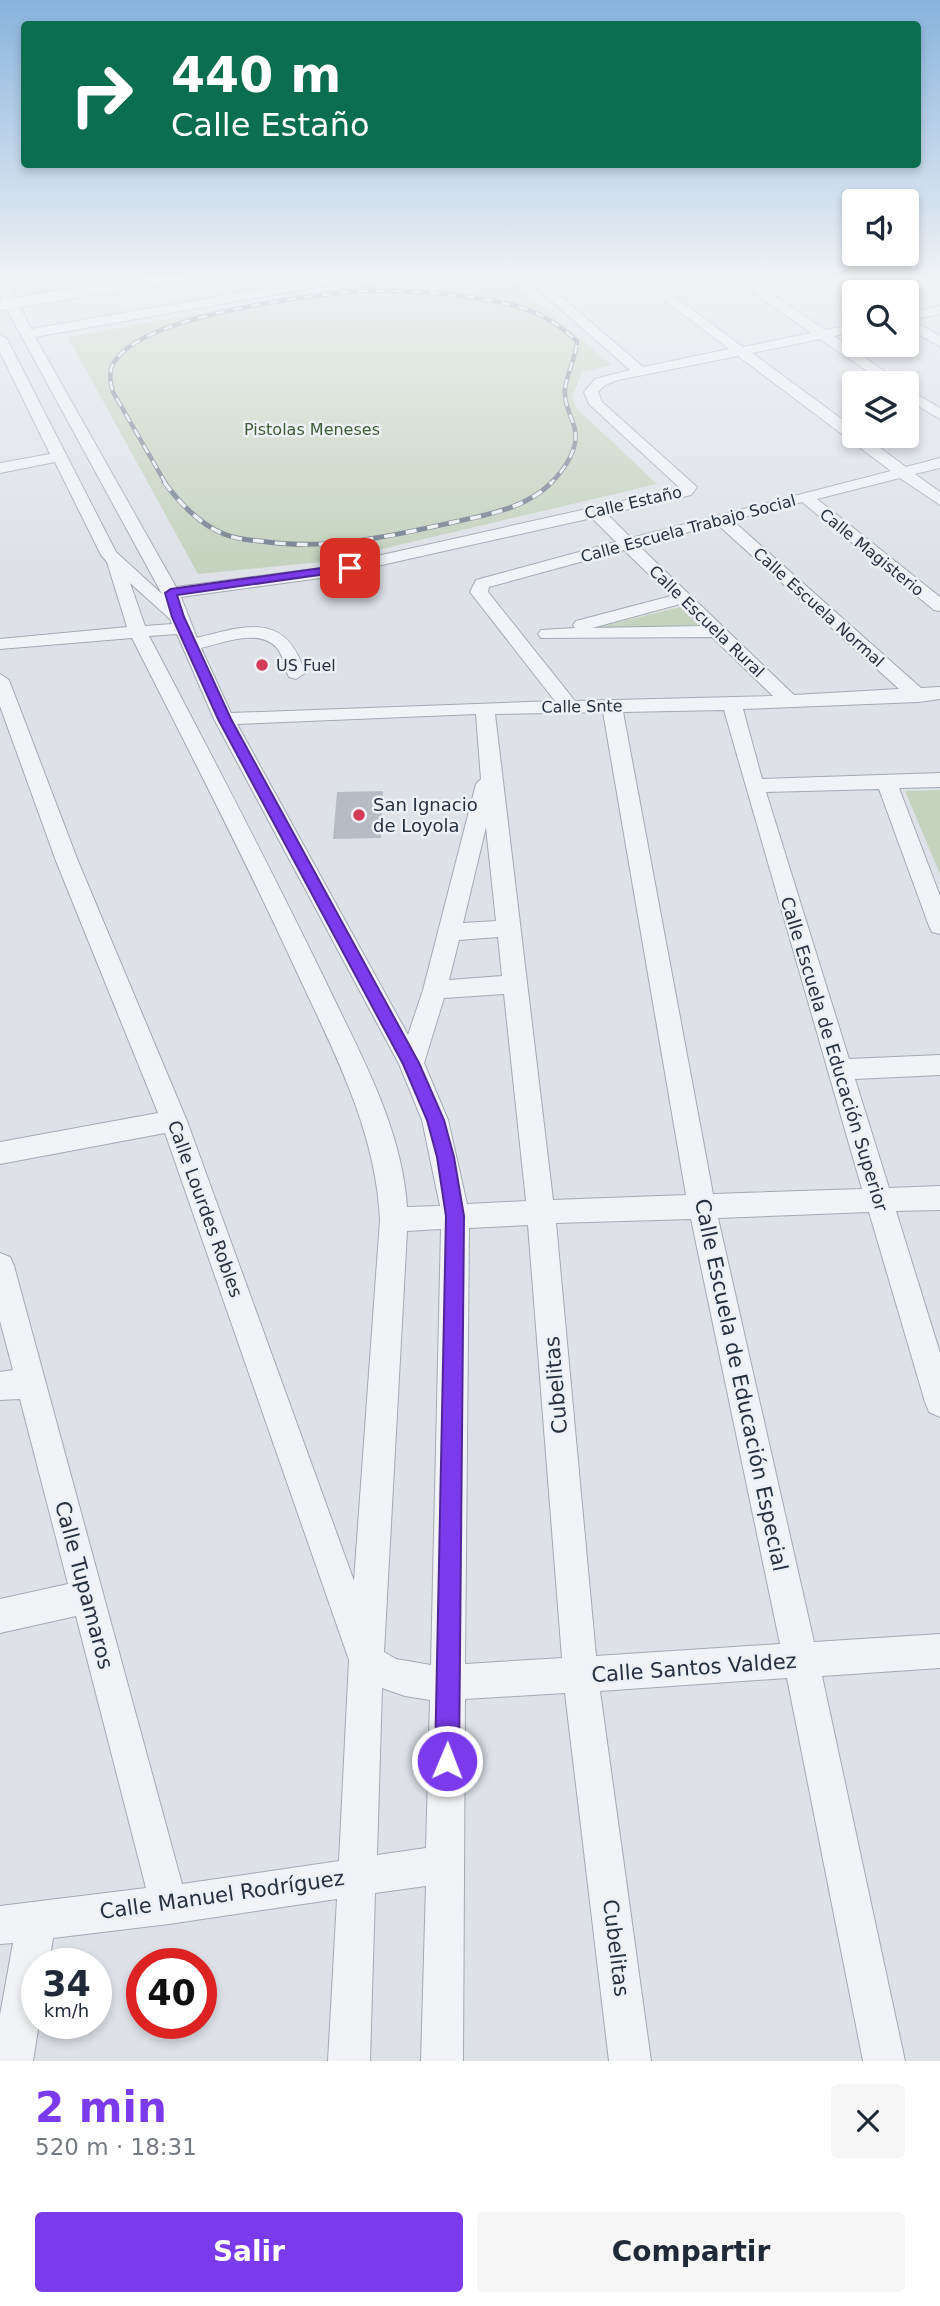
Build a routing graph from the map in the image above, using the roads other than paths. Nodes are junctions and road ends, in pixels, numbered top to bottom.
1 (15, 370) edge
2 (32, 370) edge
3 (47, 370) edge
4 (650, 370) edge
5 (767, 370) edge
6 (641, 372) joint
7 (53, 380) junction
8 (919, 401) edge
9 (940, 415) edge
10 (842, 427) edge
11 (870, 448) edge
12 (59, 457) junction
13 (940, 463) edge
14 (0, 468) edge
15 (903, 472) junction
16 (804, 497) junction
17 (940, 500) edge
18 (595, 512) junction
19 (720, 518) junction
20 (627, 543) junction
21 (115, 563) junction
22 (171, 593) junction
23 (682, 598) junction
24 (940, 606) edge
25 (184, 630) junction
26 (718, 631) junction
27 (138, 632) junction
28 (547, 634) junction
29 (518, 642) junction
30 (0, 644) edge
31 (296, 673) dead end
32 (0, 680) edge
33 (940, 694) edge
34 (918, 696) junction
35 (789, 701) junction
36 (732, 704) junction
37 (569, 706) junction
38 (612, 706) junction
39 (485, 708) junction
40 (224, 719) junction
41 (490, 769) junction
42 (940, 780) edge
43 (886, 781) junction
44 (754, 786) junction
45 (940, 926) edge
46 (508, 928) junction
47 (449, 932) junction
48 (515, 984) junction
49 (435, 990) junction
50 (411, 1063) junction
51 (940, 1065) edge
52 (839, 1070) junction
53 (174, 1121) junction
54 (0, 1153) edge
55 (940, 1198) edge
56 (878, 1200) junction
57 (702, 1206) junction
58 (541, 1212) junction
59 (455, 1216) junction
60 (394, 1220) junction
61 (0, 1266) edge
62 (15, 1385) edge
63 (940, 1402) edge
64 (87, 1597) junction
65 (0, 1616) edge
66 (940, 1651) edge
67 (366, 1660) junction
68 (802, 1660) junction
69 (581, 1676) junction
70 (449, 1683) junction
71 (444, 1864) junction
72 (359, 1876) junction
73 (169, 1905) junction
74 (19, 1922) edge
75 (12, 2061) edge
76 (349, 2061) edge
77 (442, 2061) edge
78 (630, 2061) edge
79 (884, 2061) edge

1 - 12 street
2 - 7 street
3 - 7 street
4 - 6 street, Calle Estaño
5 - 10 street
6 - 18 street, Calle Estaño
7 - 22 street
8 - 9 street
11 - 15 street
12 - 14 street
12 - 21 street
13 - 15 street, Calle Escuela Trabajo Social
15 - 16 street, Calle Escuela Trabajo Social
15 - 17 street
16 - 19 street, Calle Escuela Trabajo Social
16 - 24 street, Calle Magisterio
18 - 20 street, Calle Escuela Rural
18 - 22 street, Calle Estaño
19 - 20 street, Calle Escuela Trabajo Social
19 - 34 street, Calle Escuela Normal
20 - 23 street, Calle Escuela Rural
20 - 29 street, Calle Escuela Trabajo Social
21 - 25 street
21 - 27 street
22 - 25 street
23 - 26 street, Calle Escuela Rural
23 - 28 street
25 - 27 street
25 - 31 street
25 - 40 street
26 - 28 street
26 - 35 street, Calle Escuela Rural
27 - 30 street
27 - 60 street
28 - 29 street
29 - 37 street
32 - 53 street, Calle Lourdes Robles
33 - 34 street, Calle Snte
34 - 35 street, Calle Snte
35 - 36 street, Calle Snte
36 - 38 street, Calle Snte
36 - 44 street, Calle Escuela de Educación Superior
37 - 38 street, Calle Snte
37 - 39 street, Calle Snte
38 - 57 street, Calle Escuela de Educación Especial
39 - 40 street, Calle Snte
39 - 41 street, Cubelitas
40 - 50 street
41 - 46 street, Cubelitas
41 - 47 street
42 - 43 street
43 - 44 street
43 - 45 street
44 - 52 street, Calle Escuela de Educación Superior
46 - 47 street
46 - 48 street, Cubelitas
47 - 49 street
48 - 49 street
48 - 58 street, Cubelitas
49 - 50 street
50 - 59 street
51 - 52 street
52 - 56 street, Calle Escuela de Educación Superior
53 - 54 street
53 - 67 street, Calle Lourdes Robles
55 - 56 street
56 - 57 street
56 - 63 street, Calle Escuela de Educación Superior
57 - 58 street
57 - 68 street, Calle Escuela de Educación Especial
58 - 59 street
58 - 69 street, Cubelitas
59 - 60 street
59 - 70 street
60 - 67 street
61 - 62 street, Calle Tupamaros
62 - 64 street, Calle Tupamaros
64 - 65 street
64 - 73 street, Calle Tupamaros
66 - 68 street, Calle Santos Valdez
67 - 70 street
67 - 72 street
68 - 69 street, Calle Santos Valdez
68 - 79 street, Calle Escuela de Educación Especial
69 - 70 street, Calle Santos Valdez
69 - 78 street, Cubelitas
70 - 71 street
71 - 72 street, Calle Manuel Rodríguez
71 - 77 street
72 - 73 street, Calle Manuel Rodríguez
72 - 76 street
73 - 74 street, Calle Manuel Rodríguez
74 - 75 street

